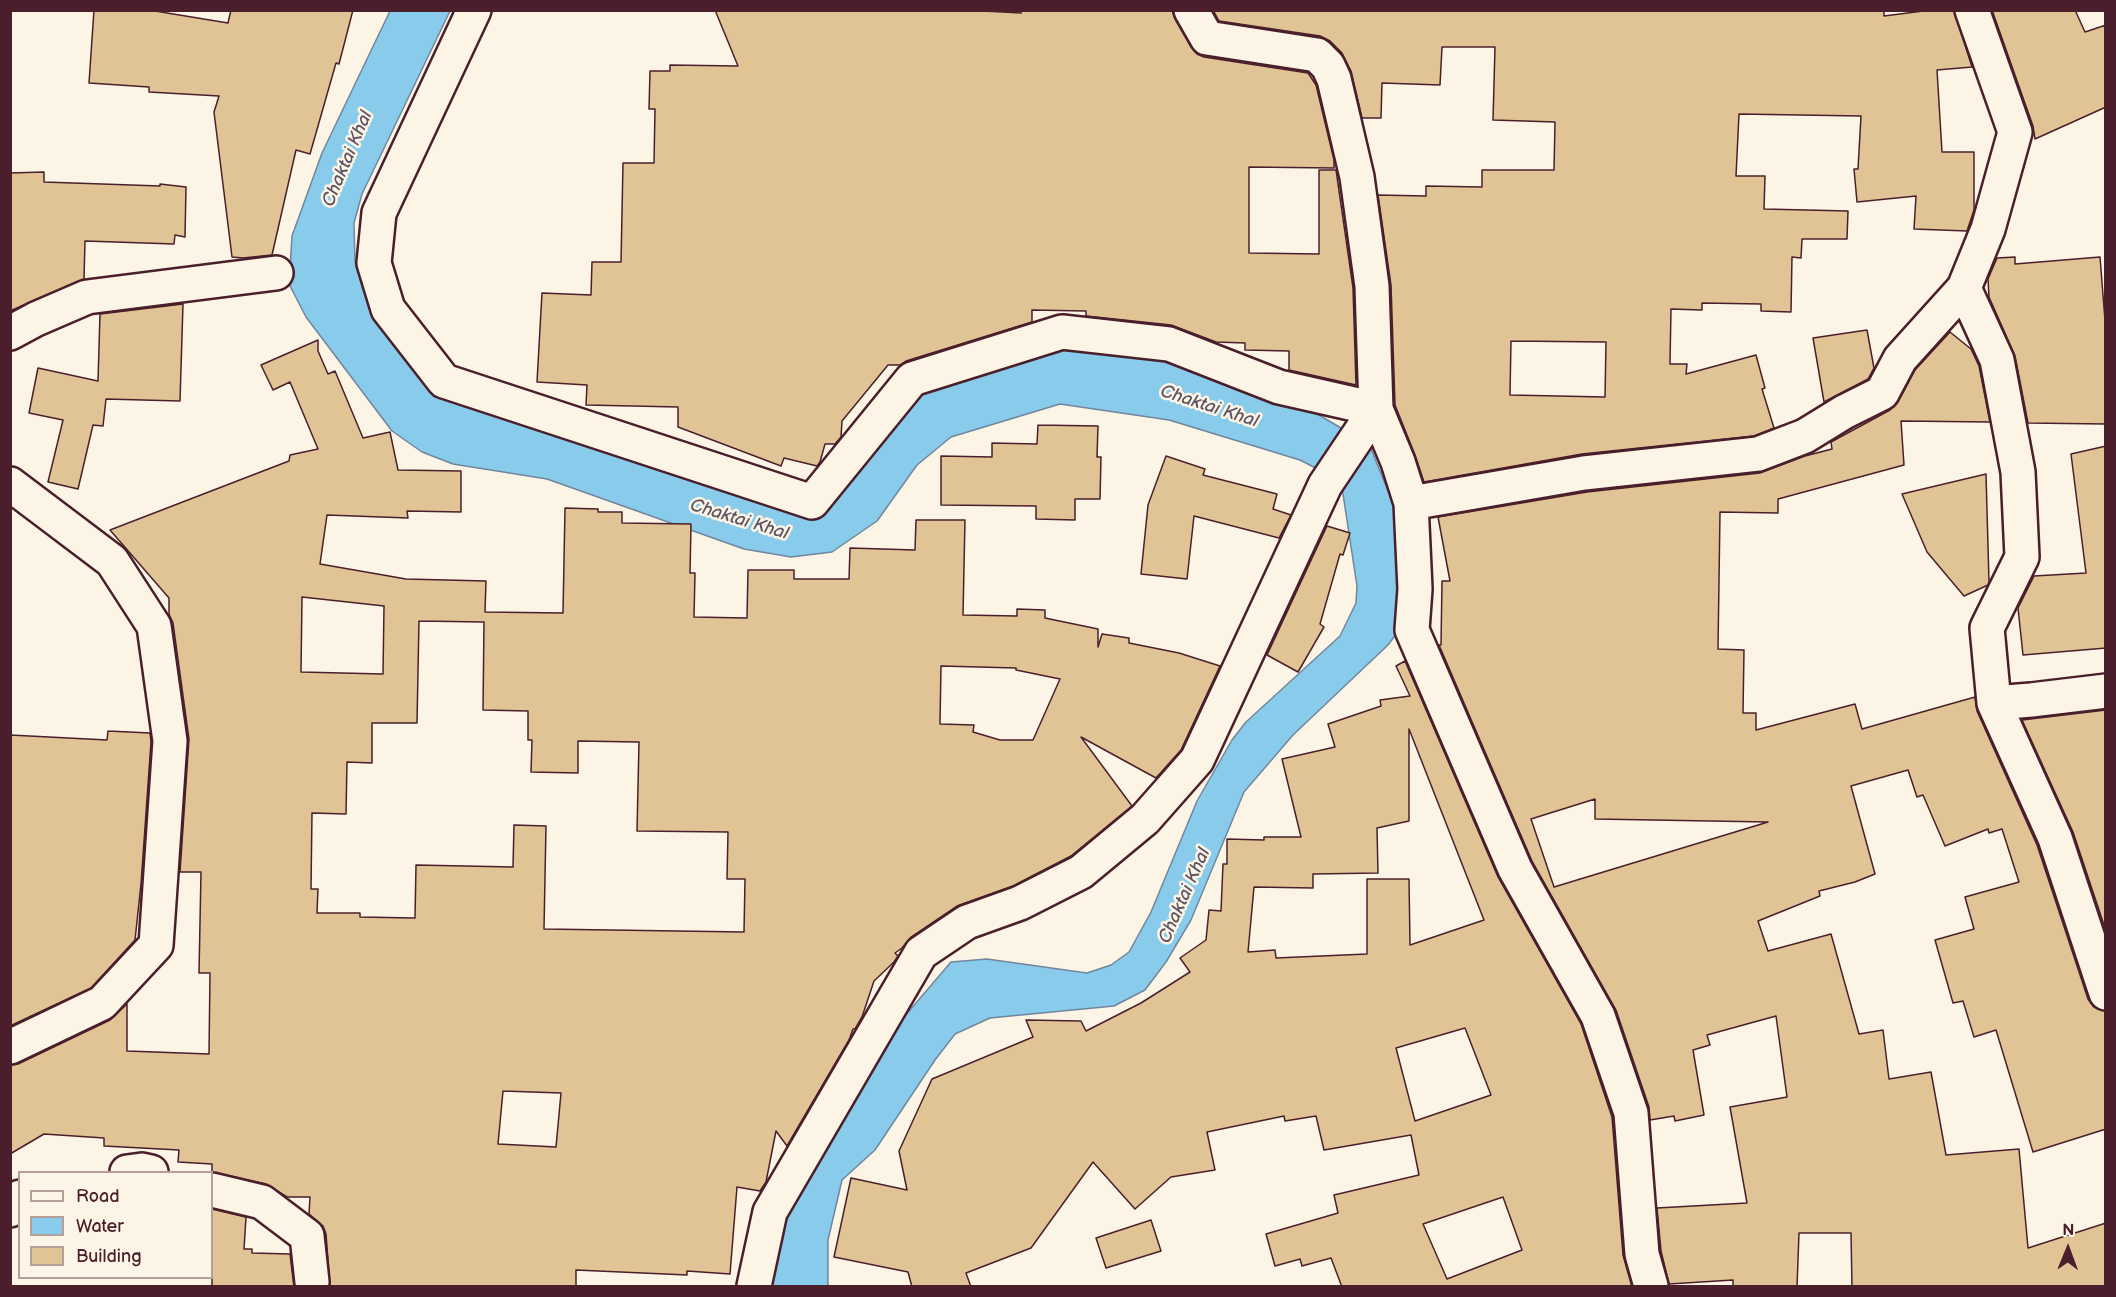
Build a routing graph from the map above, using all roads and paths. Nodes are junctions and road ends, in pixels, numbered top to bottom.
1 (474, 10) edge
2 (1191, 10) edge
3 (1972, 10) edge
4 (276, 273) dead end
5 (1964, 288) junction
6 (10, 333) edge
7 (1372, 415) junction
8 (10, 484) edge
9 (1411, 503) junction
10 (2106, 692) edge
11 (1994, 702) junction
12 (2106, 993) edge
13 (10, 1047) edge
14 (213, 1190) edge
15 (312, 1282) dead end
16 (754, 1287) edge
17 (1651, 1287) edge

1 - 7 street
2 - 7 street
3 - 5 street
4 - 6 street
5 - 9 street
5 - 11 street
7 - 9 street
7 - 16 street
8 - 13 street
9 - 17 street
10 - 11 street
11 - 12 street
14 - 15 street

